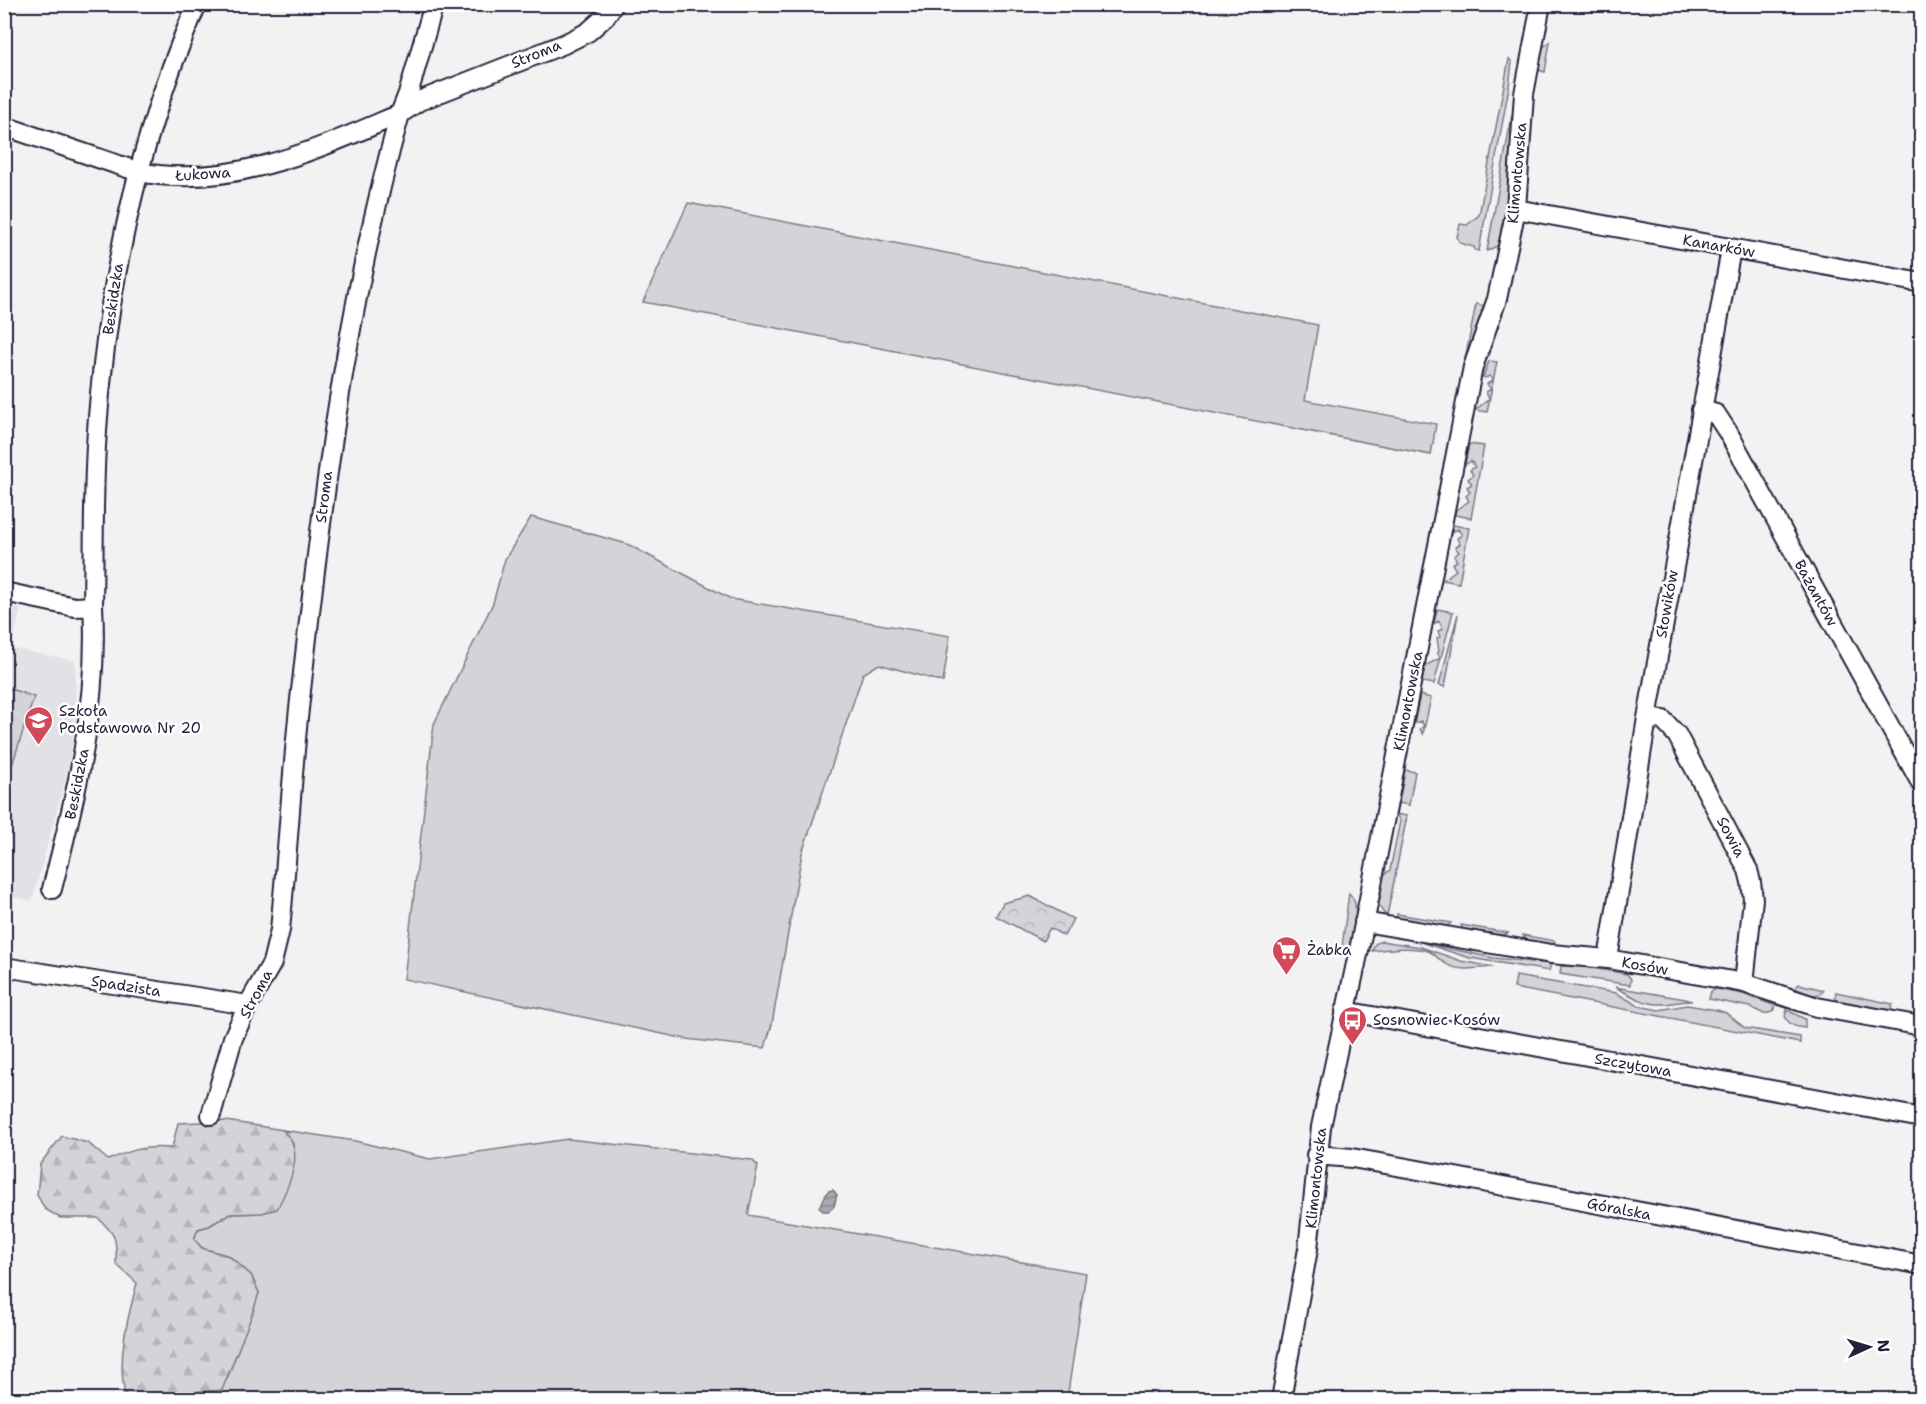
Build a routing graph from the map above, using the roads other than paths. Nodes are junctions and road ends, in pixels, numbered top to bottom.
1 (196, 4) edge
2 (434, 4) edge
3 (614, 4) edge
4 (1540, 4) edge
5 (400, 114) junction
6 (4, 126) edge
7 (139, 172) junction
8 (1516, 209) junction
9 (1731, 249) junction
10 (1922, 283) edge
11 (1701, 410) junction
12 (4, 592) edge
13 (93, 606) junction
14 (1647, 718) junction
15 (1922, 785) edge
16 (52, 890) dead end
17 (1364, 922) junction
18 (1608, 959) junction
19 (4, 967) edge
20 (1743, 983) junction
21 (248, 1005) junction
22 (1345, 1011) junction
23 (1922, 1026) edge
24 (211, 1115) dead end
25 (1922, 1118) edge
26 (1316, 1155) junction
27 (1922, 1265) edge
28 (1281, 1400) edge

1 - 7 street, Beskidzka
2 - 5 street
3 - 5 street, Stroma
4 - 8 street, Klimontowska
5 - 7 street, Łukowa
5 - 21 street, Stroma
6 - 7 street, Łukowa
7 - 13 street, Beskidzka
8 - 9 street, Kanarków
8 - 17 street, Klimontowska
9 - 10 street, Kanarków
9 - 11 street, Słowików
11 - 14 street, Słowików
11 - 15 street, Bażantów
12 - 13 street
13 - 16 street, Beskidzka
14 - 18 street, Słowików
14 - 20 street, Sowia
17 - 18 street, Kosów
17 - 22 street, Klimontowska
18 - 20 street, Kosów
19 - 21 street, Spadzista
20 - 23 street, Kosów
21 - 24 street, Stroma
22 - 25 street, Szczytowa
22 - 26 street, Klimontowska
26 - 27 street, Góralska
26 - 28 street, Klimontowska

